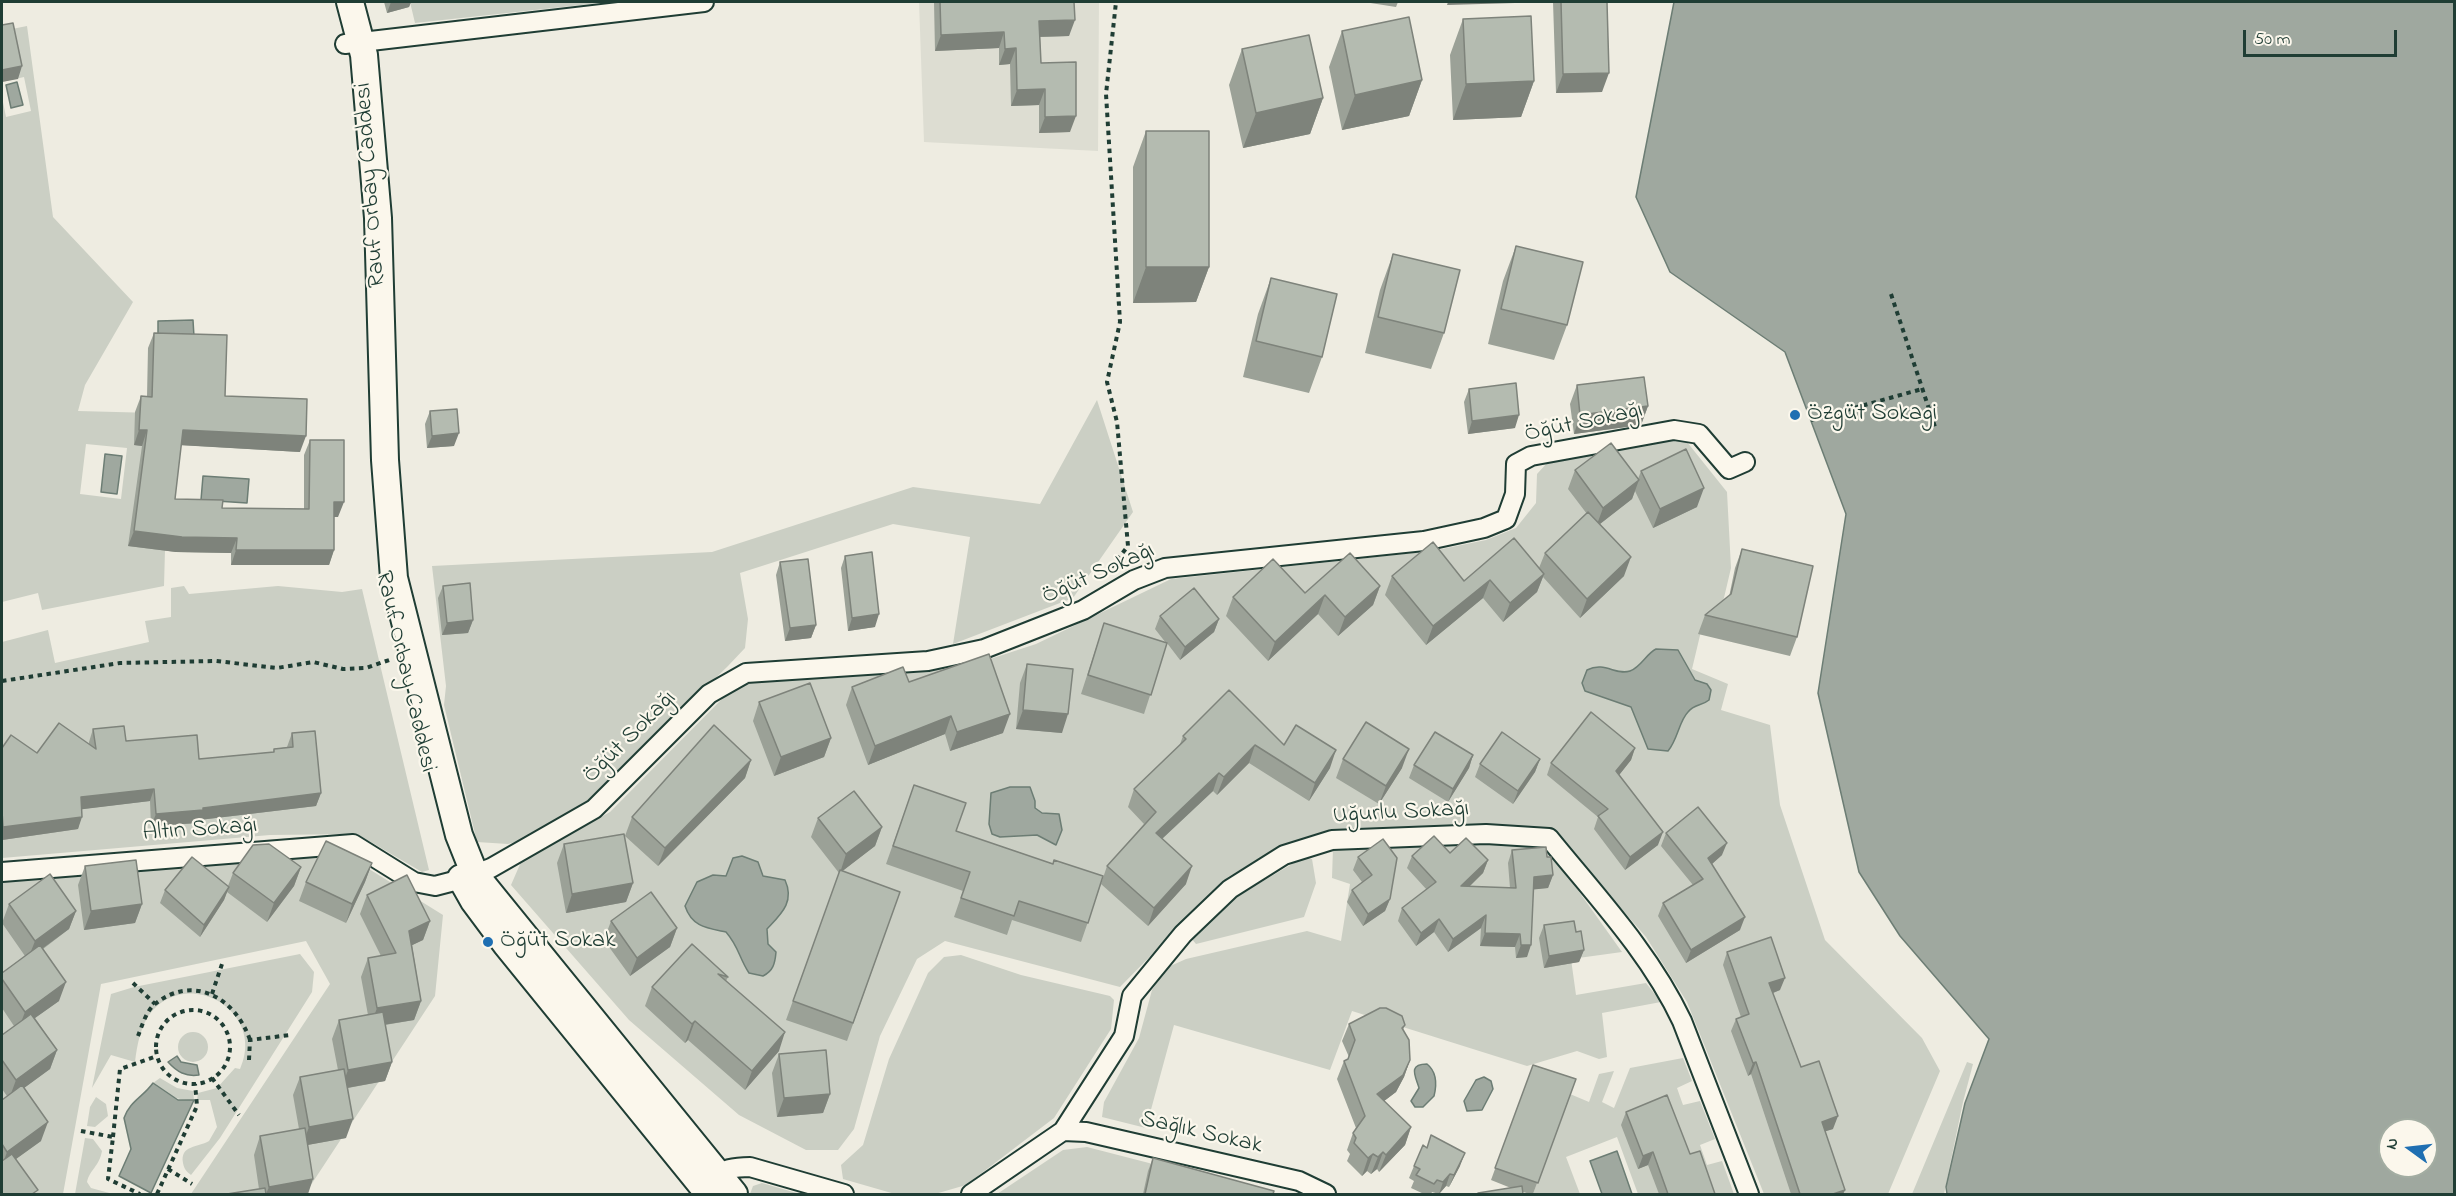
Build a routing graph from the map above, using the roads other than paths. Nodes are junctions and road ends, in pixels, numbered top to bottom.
1 (332, 2) edge
2 (350, 2) edge
3 (704, 2) edge
4 (353, 42) junction
5 (1745, 462) dead end
6 (2, 872) edge
7 (468, 877) junction
8 (1063, 1131) junction
9 (710, 1184) edge
10 (734, 1194) edge
11 (844, 1194) edge
12 (971, 1194) edge
13 (1326, 1194) edge
14 (1749, 1194) edge

1 - 4 street, Rauf Orbay Caddesi
2 - 4 street, Rauf Orbay Caddesi
3 - 4 street
4 - 7 street, Rauf Orbay Caddesi
4 - 7 street, Rauf Orbay Caddesi
5 - 7 street, Öğüt Sokağı
6 - 7 street, Altın Sokağı
7 - 9 street, Rauf Orbay Caddesi
8 - 12 street, Uğurlu Sokağı
8 - 13 street, Sağlık Sokak
8 - 14 street, Uğurlu Sokağı
9 - 10 street, Rauf Orbay Caddesi
9 - 11 street

